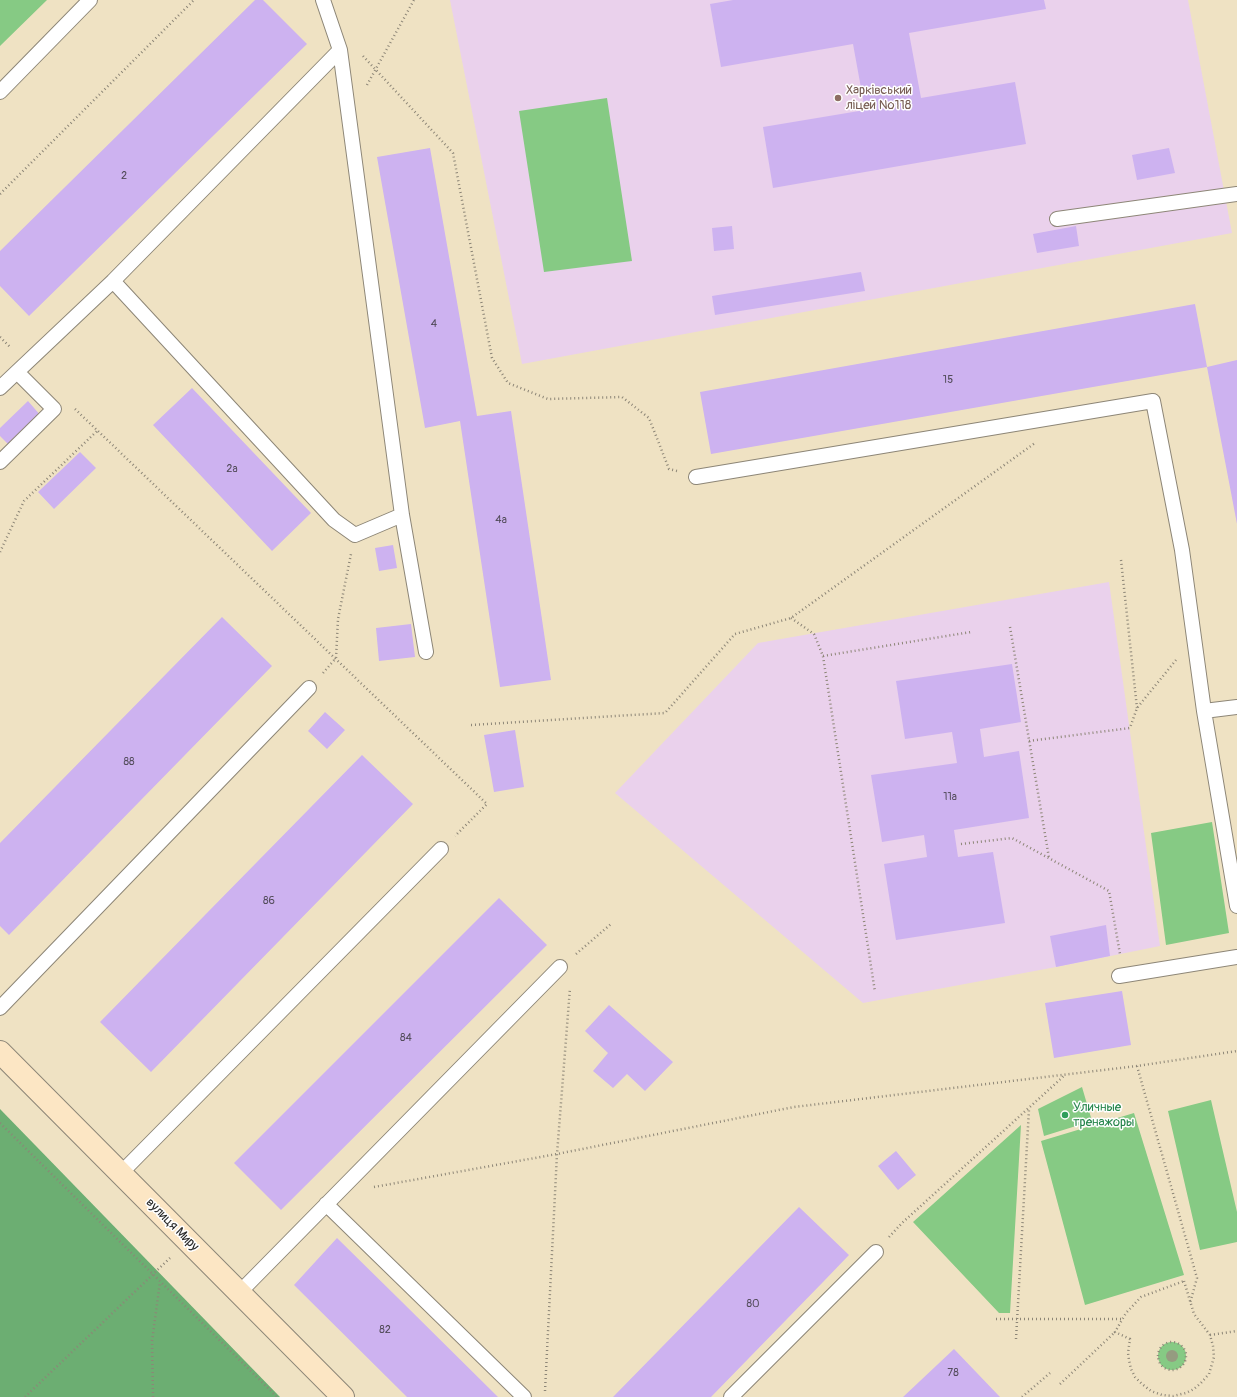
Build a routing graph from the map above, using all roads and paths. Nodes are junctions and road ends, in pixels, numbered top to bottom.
1 (90, 0) edge
2 (194, 0) edge
3 (323, 0) edge
4 (414, 0) edge
5 (340, 50) junction
6 (360, 52) dead end
7 (364, 91) dead end
8 (0, 92) edge
9 (0, 194) edge
10 (1237, 194) edge
11 (1057, 219) dead end
12 (113, 281) junction
13 (17, 372) junction
14 (0, 388) edge
15 (70, 404) dead end
16 (97, 431) junction
17 (1037, 442) dead end
18 (0, 462) edge
19 (696, 477) joint
20 (402, 515) junction
21 (355, 535) junction
22 (0, 552) edge
23 (1121, 560) dead end
24 (791, 618) junction
25 (1010, 627) dead end
26 (971, 632) dead end
27 (1194, 638) junction
28 (426, 652) dead end
29 (823, 656) junction
30 (336, 658) junction
31 (309, 688) dead end
32 (1237, 707) edge
33 (1137, 708) junction
34 (1204, 711) junction
35 (471, 725) dead end
36 (1029, 740) junction
37 (960, 844) dead end
38 (441, 849) joint
39 (1049, 858) junction
40 (1237, 906) edge
41 (611, 924) dead end
42 (1120, 954) dead end
43 (1237, 957) edge
44 (560, 967) joint
45 (1119, 976) dead end
46 (570, 981) dead end
47 (874, 992) dead end
48 (0, 1008) edge
49 (1237, 1051) edge
50 (0, 1052) edge
51 (1137, 1066) junction
52 (1066, 1075) junction
53 (1029, 1108) junction
54 (0, 1122) edge
55 (558, 1154) junction
56 (121, 1173) junction
57 (336, 1193) junction
58 (326, 1204) junction
59 (902, 1223) dead end
60 (876, 1252) dead end
61 (153, 1274) junction
62 (160, 1281) junction
63 (239, 1292) junction
64 (1190, 1303) junction
65 (996, 1319) dead end
66 (1121, 1319) dead end
67 (1237, 1330) edge
68 (1115, 1332) junction
69 (1210, 1335) junction
70 (1016, 1339) dead end
71 (1158, 1351) joint
72 (1050, 1373) dead end
73 (1060, 1384) dead end
74 (1156, 1392) dead end
75 (25, 1397) edge
76 (154, 1397) edge
77 (277, 1397) edge
78 (343, 1397) edge
79 (524, 1397) edge
80 (545, 1397) edge
81 (731, 1397) edge
82 (1022, 1397) edge
83 (1155, 1397) edge

1 - 8 lane
2 - 9 path
3 - 5 lane
4 - 7 path
5 - 12 lane
5 - 20 lane
6 - 19 path
10 - 11 lane
12 - 13 lane
12 - 21 lane
13 - 14 lane
13 - 18 lane
15 - 16 path
16 - 22 path
16 - 30 path
17 - 24 path
19 - 27 lane
20 - 21 lane
20 - 28 lane
21 - 30 path
23 - 33 path
24 - 29 path
24 - 35 path
25 - 36 path
26 - 29 path
27 - 33 path
27 - 34 lane
29 - 47 path
30 - 38 path
31 - 48 lane
32 - 34 lane
33 - 36 path
34 - 40 lane
36 - 39 path
37 - 39 path
38 - 56 lane
39 - 42 path
41 - 44 path
43 - 45 lane
44 - 57 lane
46 - 55 path
49 - 51 path
50 - 56 street, вулиця Миру
51 - 52 path
51 - 64 path
52 - 53 path
52 - 55 path
53 - 59 path
53 - 70 path
54 - 61 path
55 - 57 path
55 - 80 path
56 - 63 street, вулиця Миру
57 - 58 lane
58 - 63 lane
58 - 79 lane
60 - 81 lane
61 - 62 path
61 - 75 path
62 - 76 path
62 - 77 path
63 - 78 street, вулиця Миру
64 - 68 path
64 - 69 path
65 - 66 path
67 - 69 path
68 - 69 path
68 - 73 path
71 - 71 path
72 - 82 path
74 - 83 path

